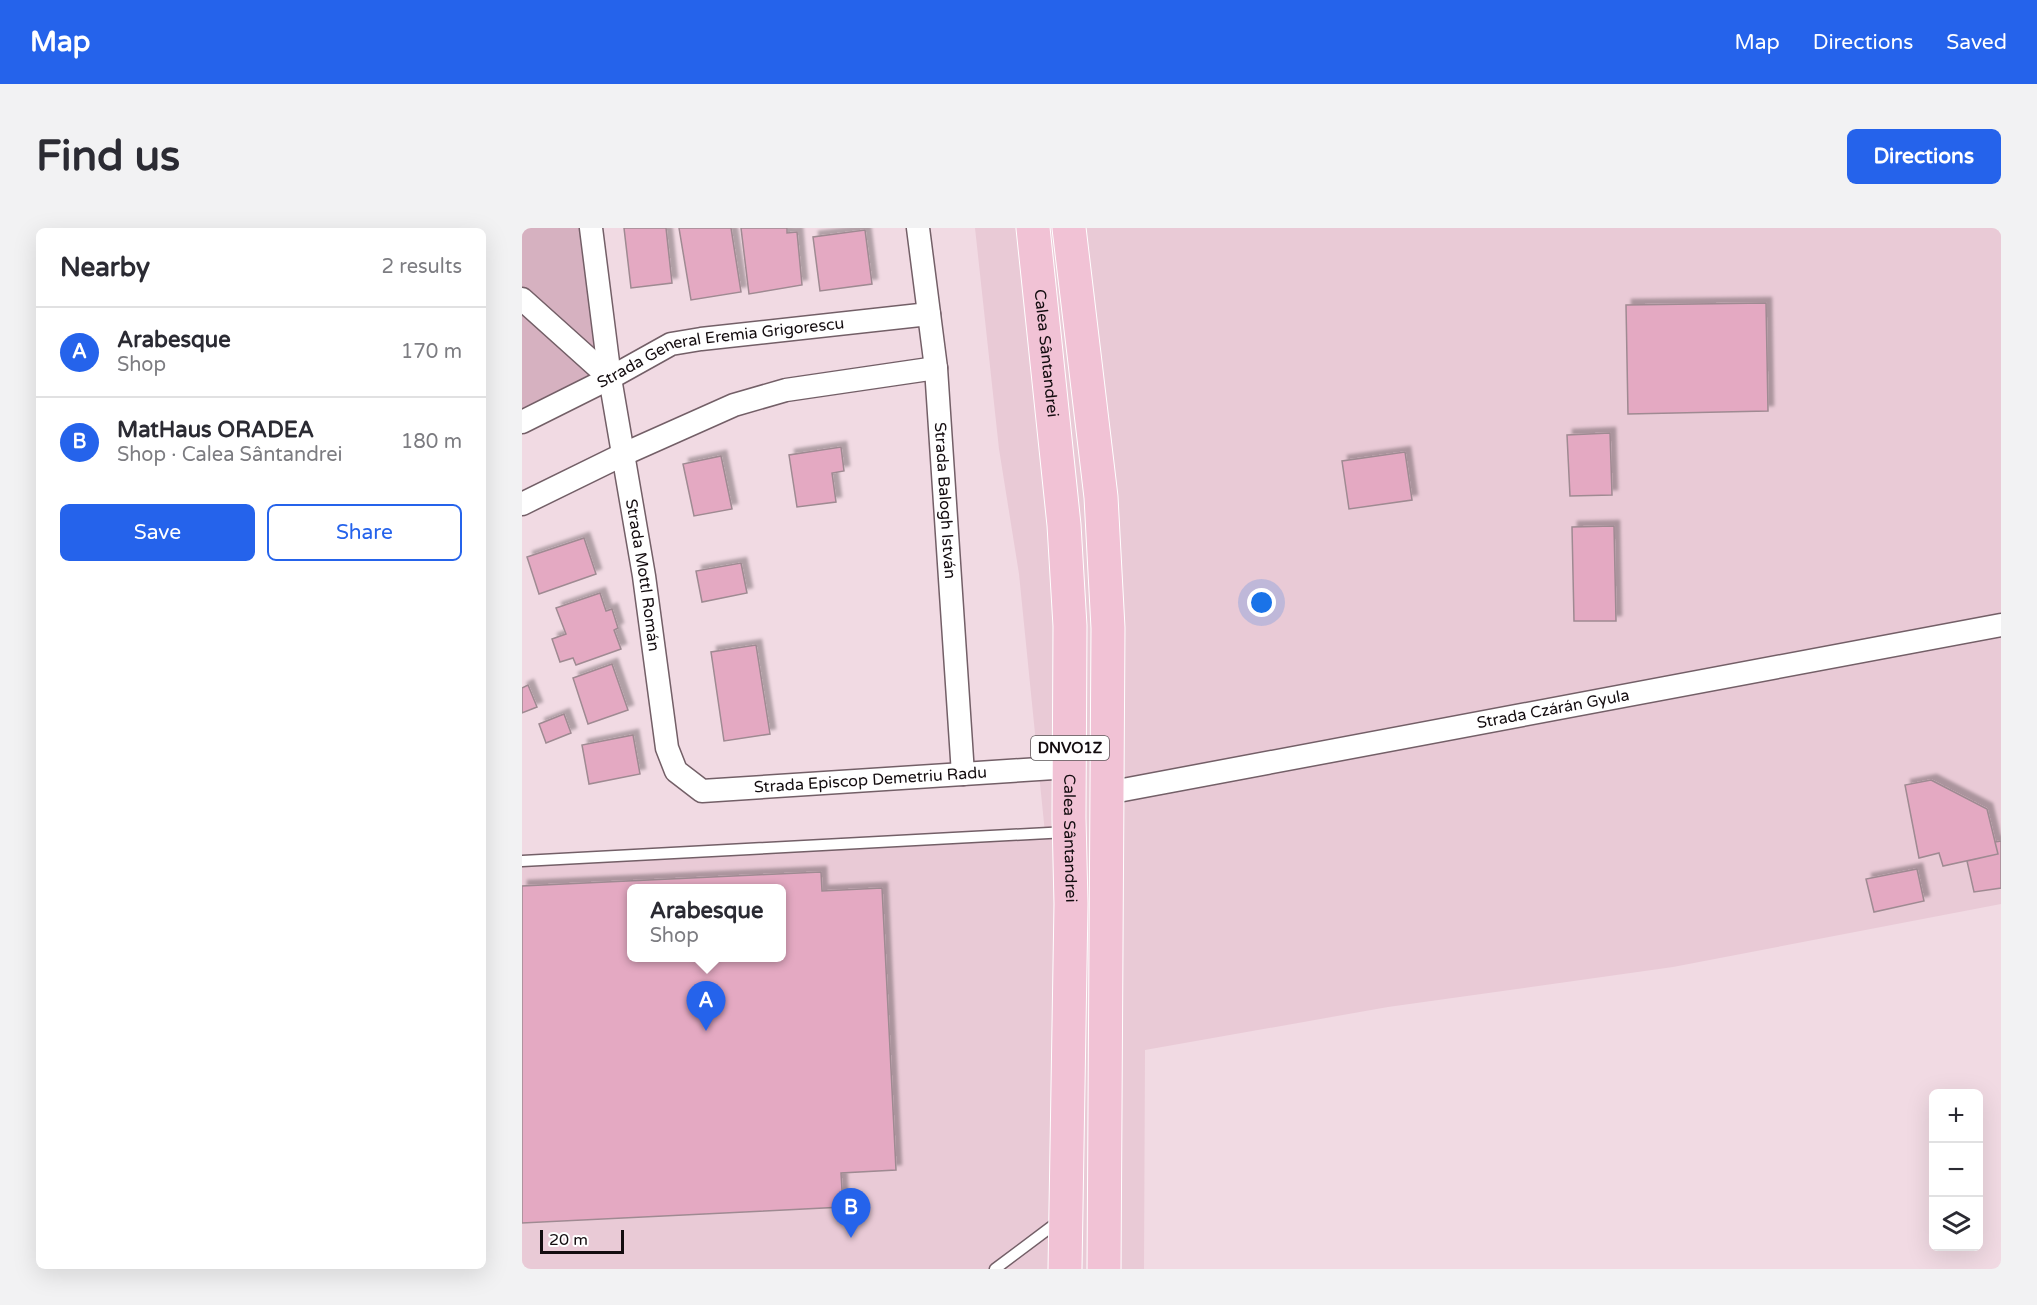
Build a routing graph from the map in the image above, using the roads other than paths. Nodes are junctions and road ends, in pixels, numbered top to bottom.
1 (591, 228) edge
2 (918, 228) edge
3 (1033, 228) edge
4 (1072, 235) edge
5 (522, 299) edge
6 (929, 314) junction
7 (936, 368) junction
8 (610, 378) junction
9 (522, 422) edge
10 (624, 454) junction
11 (522, 504) edge
12 (2001, 625) edge
13 (1070, 767) junction
14 (676, 771) joint
15 (963, 774) junction
16 (1107, 793) junction
17 (1070, 832) junction
18 (522, 861) edge
19 (1066, 1215) junction
20 (995, 1269) edge
21 (1065, 1269) edge
22 (1104, 1269) edge

1 - 8 street, Strada Mottl Román
2 - 6 street, Strada Balogh István
3 - 13 highway, Calea Sântandrei / DNVO1Z
4 - 16 highway, DNVO1Z
5 - 8 street
6 - 7 street, Strada Balogh István
6 - 8 street, Strada General Eremia Grigorescu
7 - 10 street
7 - 15 street, Strada Balogh István
8 - 9 street, Strada General Eremia Grigorescu
8 - 10 street, Strada Mottl Román
10 - 11 street
10 - 14 street, Strada Mottl Román
12 - 16 street, Strada Czárán Gyula
13 - 15 street, Strada Episcop Demetriu Radu
13 - 17 highway, Calea Sântandrei / DNVO1Z
14 - 15 street, Strada Episcop Demetriu Radu
16 - 22 highway, DNVO1Z
17 - 18 lane
17 - 19 highway, Calea Sântandrei / DNVO1Z
19 - 20 lane
19 - 21 highway, Calea Sântandrei / DNVO1Z

